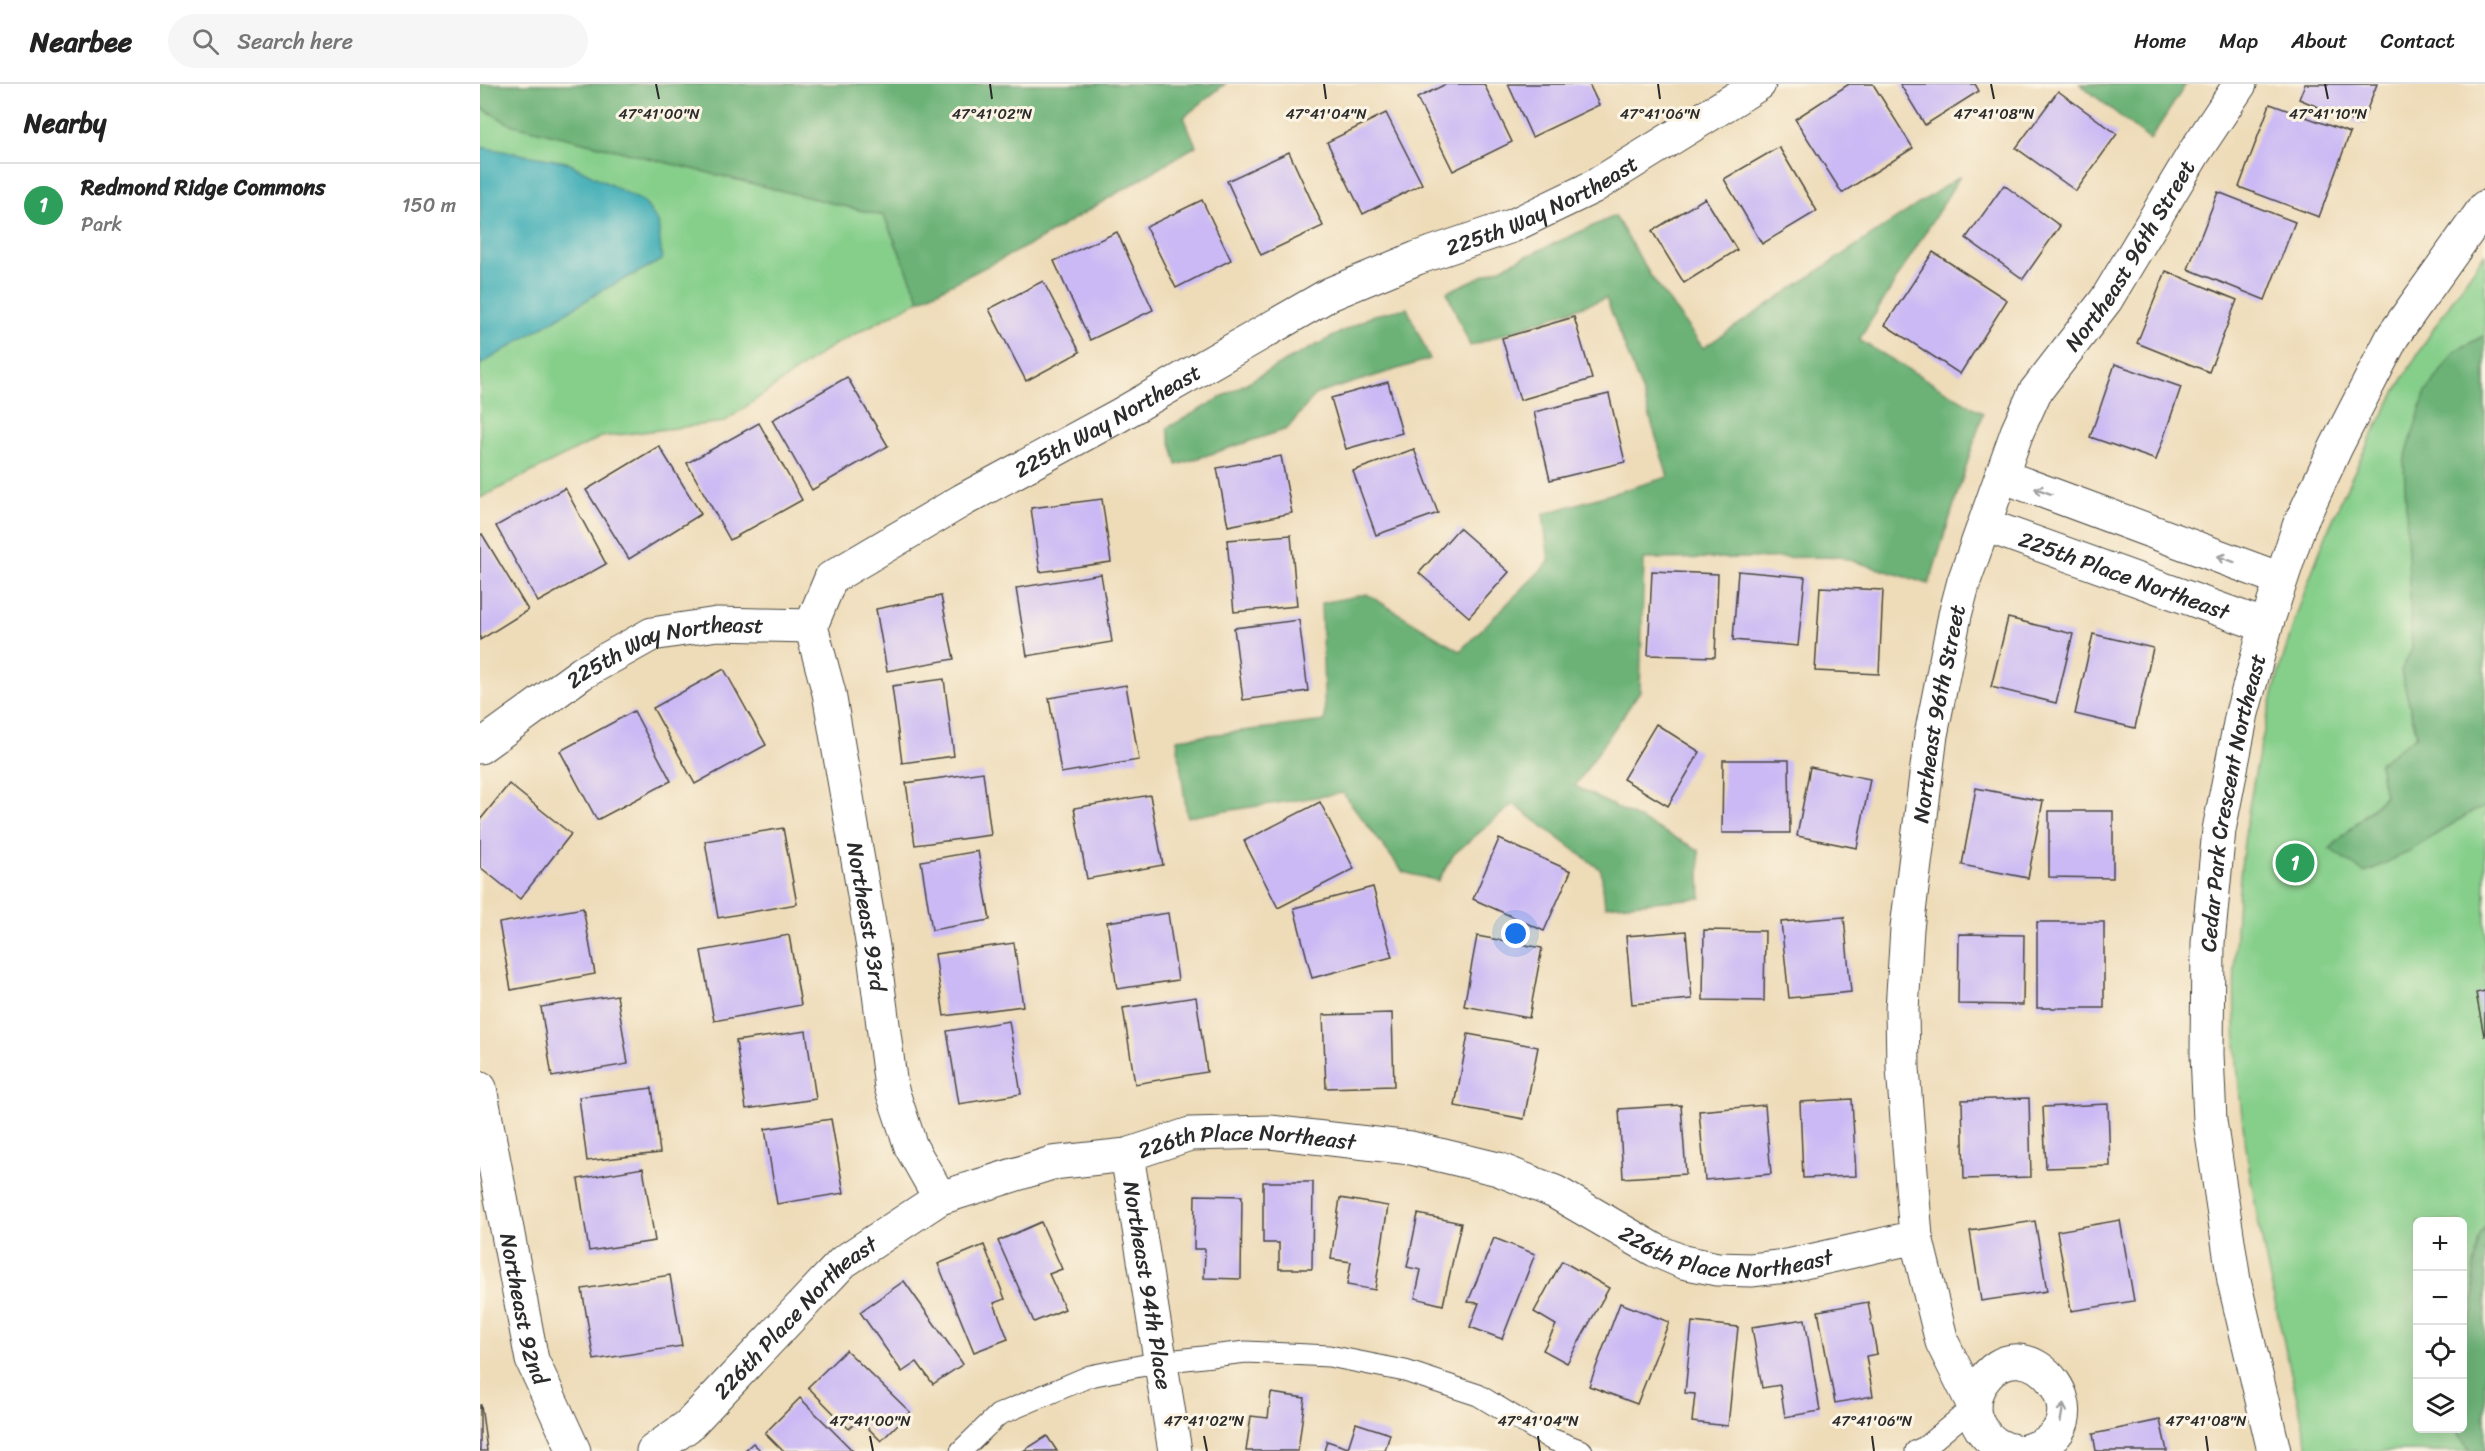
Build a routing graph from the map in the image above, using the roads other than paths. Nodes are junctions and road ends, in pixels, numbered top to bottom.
1 (1759, 84) edge
2 (2240, 84) edge
3 (2485, 207) edge
4 (2002, 476) junction
5 (1985, 525) junction
6 (2280, 579) junction
7 (2266, 626) junction
8 (811, 627) junction
9 (480, 747) edge
10 (480, 1088) edge
11 (1127, 1155) junction
12 (940, 1198) junction
13 (1916, 1237) junction
14 (1160, 1362) junction
15 (1974, 1406) junction
16 (574, 1451) edge
17 (653, 1451) edge
18 (961, 1451) edge
19 (1175, 1451) edge
20 (1582, 1451) edge
21 (1916, 1451) edge
22 (2016, 1451) edge
23 (2024, 1451) edge
24 (2274, 1451) edge

1 - 8 street, 225th Way Northeast
2 - 4 street, Northeast 96th Street
3 - 6 street, Cedar Park Crescent Northeast
4 - 5 street, Northeast 96th Street
6 -> 4 street
5 - 7 street, 225th Place Northeast
5 - 13 street, Northeast 96th Street
6 - 7 street, Cedar Park Crescent Northeast
7 - 24 street, Cedar Park Crescent Northeast
8 - 9 street, 225th Way Northeast
8 - 12 street, Northeast 93rd
10 - 16 street, Northeast 92nd
11 - 12 street, 226th Place Northeast
11 - 13 street, 226th Place Northeast
11 - 14 street, Northeast 94th Place
12 - 17 street, 226th Place Northeast
13 - 15 street, Northeast 96th Street
14 - 18 lane
14 - 19 street, Northeast 94th Place
14 - 20 lane
15 - 21 lane
15 - 22 street, Northeast 96th Street
23 -> 15 street

